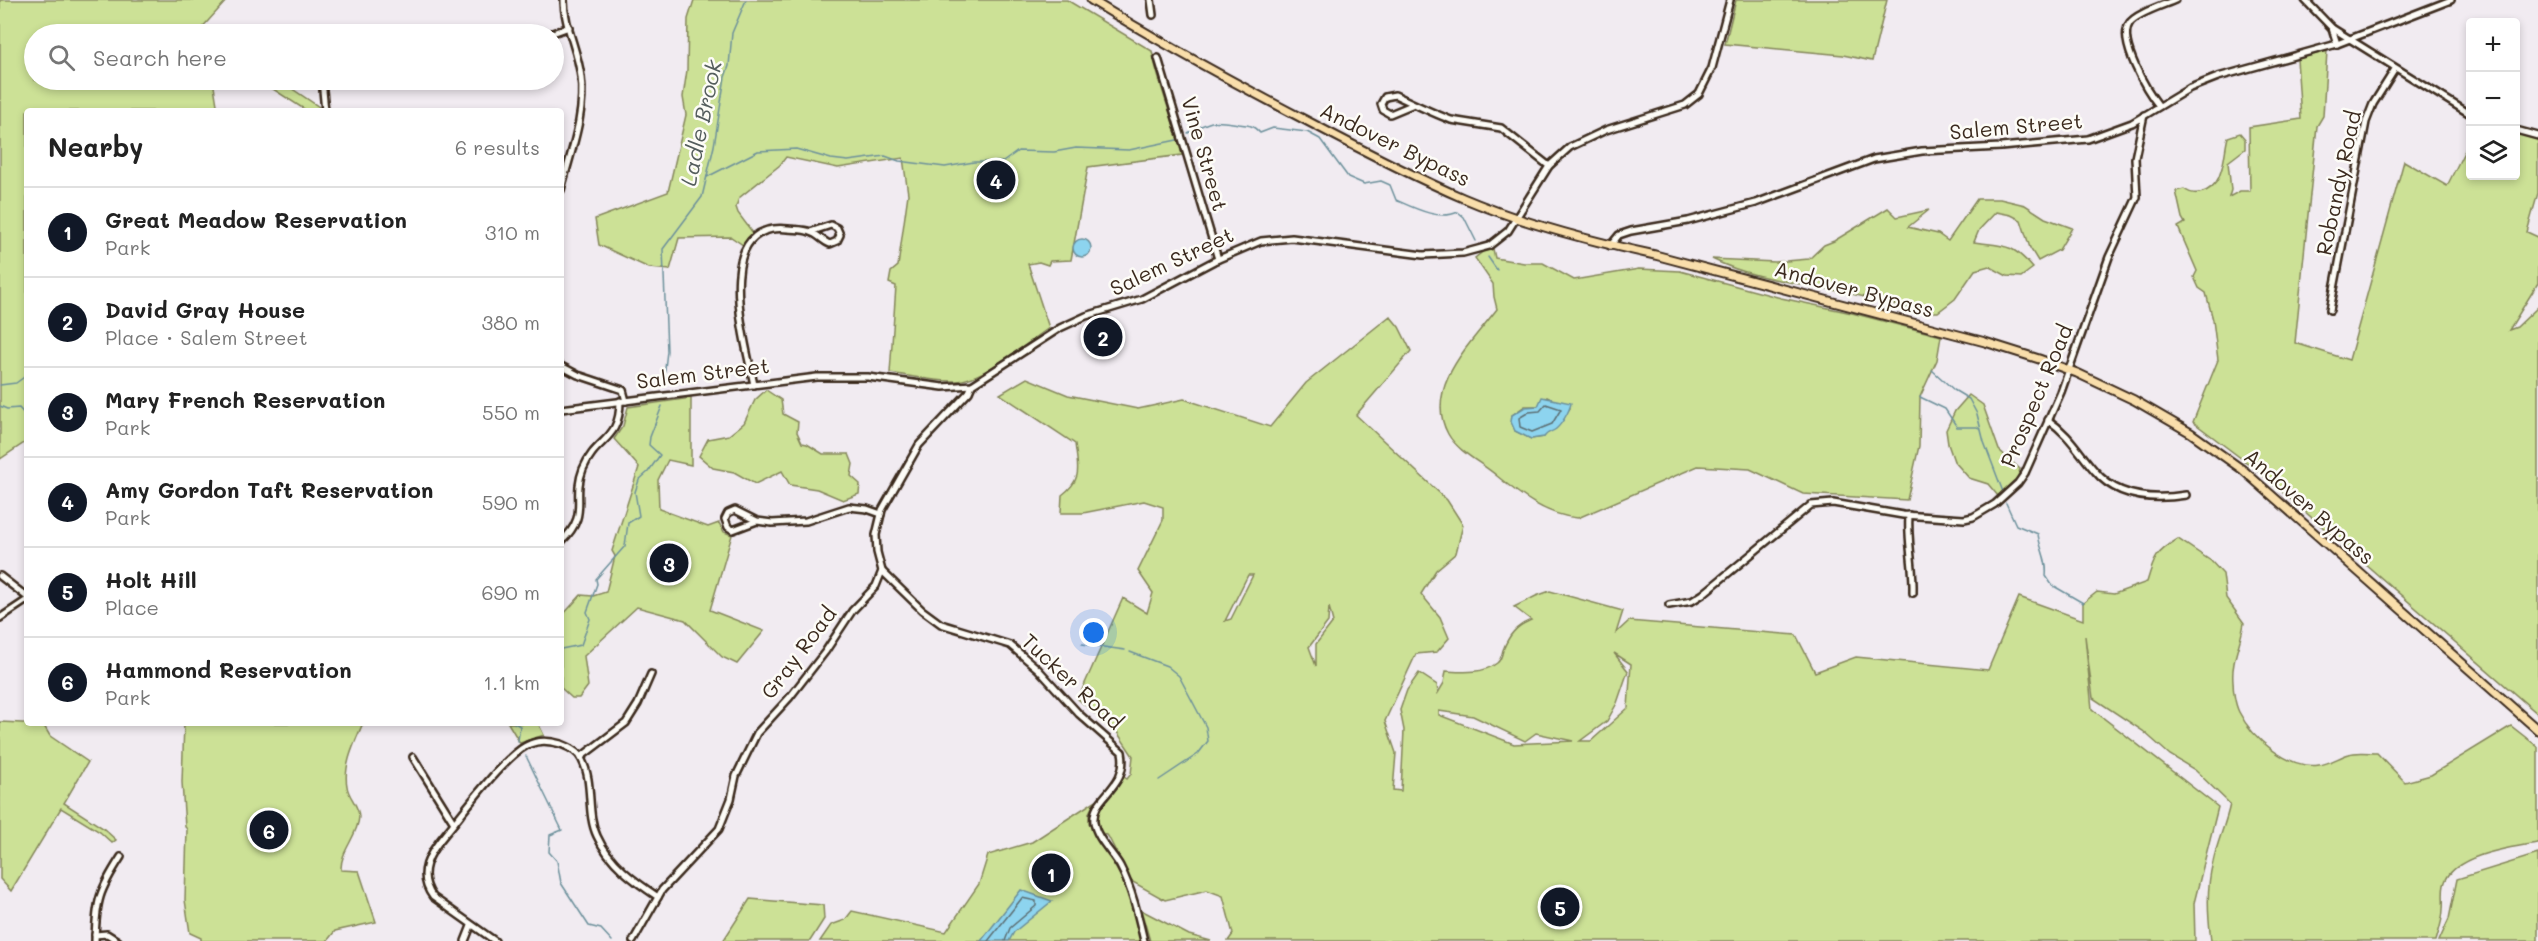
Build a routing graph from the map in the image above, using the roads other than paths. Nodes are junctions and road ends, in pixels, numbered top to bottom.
1 (564, 0) edge
2 (1091, 0) edge
3 (1151, 0) edge
4 (1730, 0) edge
5 (2175, 0) edge
6 (2305, 0) edge
7 (2451, 0) edge
8 (1153, 15) dead end
9 (569, 27) junction
10 (2332, 28) junction
11 (564, 29) edge
12 (2349, 39) junction
13 (2337, 44) junction
14 (1158, 58) dead end
15 (2395, 69) junction
16 (323, 90) edge
17 (1414, 104) junction
18 (2159, 106) junction
19 (325, 108) edge
20 (2466, 112) edge
21 (2144, 116) junction
22 (2520, 131) edge
23 (2538, 136) edge
24 (1549, 166) junction
25 (564, 169) edge
26 (1515, 217) junction
27 (810, 232) junction
28 (1610, 246) junction
29 (1218, 259) junction
30 (2330, 310) dead end
31 (564, 368) edge
32 (2069, 370) junction
33 (754, 385) junction
34 (972, 385) junction
35 (623, 401) junction
36 (564, 409) edge
37 (2048, 420) junction
38 (2186, 495) dead end
39 (881, 514) junction
40 (1909, 515) junction
41 (757, 521) junction
42 (564, 539) edge
43 (882, 571) junction
44 (0, 576) edge
45 (1912, 593) dead end
46 (24, 596) edge
47 (24, 600) edge
48 (1669, 605) dead end
49 (0, 618) edge
50 (651, 674) dead end
51 (2538, 730) edge
52 (413, 757) dead end
53 (581, 757) junction
54 (454, 823) junction
55 (121, 857) dead end
56 (658, 897) junction
57 (471, 926) junction
58 (95, 938) edge
59 (118, 941) edge
60 (465, 941) edge
61 (495, 941) edge
62 (633, 941) edge
63 (1144, 941) edge

1 - 9 street
2 - 26 main road, Andover Bypass
3 - 8 street
4 - 24 street, Salem Street
5 - 18 street
6 - 10 street
7 - 12 street, Salem Street
9 - 11 street
9 - 25 street
10 - 12 street
10 - 13 street
12 - 13 street, Salem Street
12 - 15 street
13 - 18 street, Salem Street
14 - 29 street, Vine Street
15 - 20 street
15 - 30 street, Robandy Road
16 - 19 street
17 - 17 street
17 - 24 street
18 - 21 street, Salem Street
21 - 28 street, Salem Street
21 - 32 street, Prospect Road
22 - 23 street
24 - 26 street, Salem Street
26 - 28 main road, Andover Bypass
26 - 29 street, Salem Street
27 - 27 street
27 - 33 street
28 - 32 main road, Andover Bypass
29 - 34 street, Salem Street
31 - 35 street
32 - 37 street, Prospect Road
32 - 51 main road, Andover Bypass
33 - 34 street, Salem Street
33 - 35 street, Salem Street
34 - 39 street
35 - 36 street, Salem Street
35 - 42 street
37 - 38 street
37 - 40 street, Prospect Road
39 - 41 street
39 - 43 street
40 - 45 street
40 - 48 street, Prospect Road
41 - 41 street
43 - 56 street, Gray Road
43 - 63 street, Tucker Road
44 - 46 street
47 - 49 street
50 - 53 street
52 - 54 street
53 - 54 street
53 - 56 street
54 - 57 street
55 - 58 street
56 - 62 street, Gray Road
57 - 60 street
57 - 61 street
58 - 59 street

